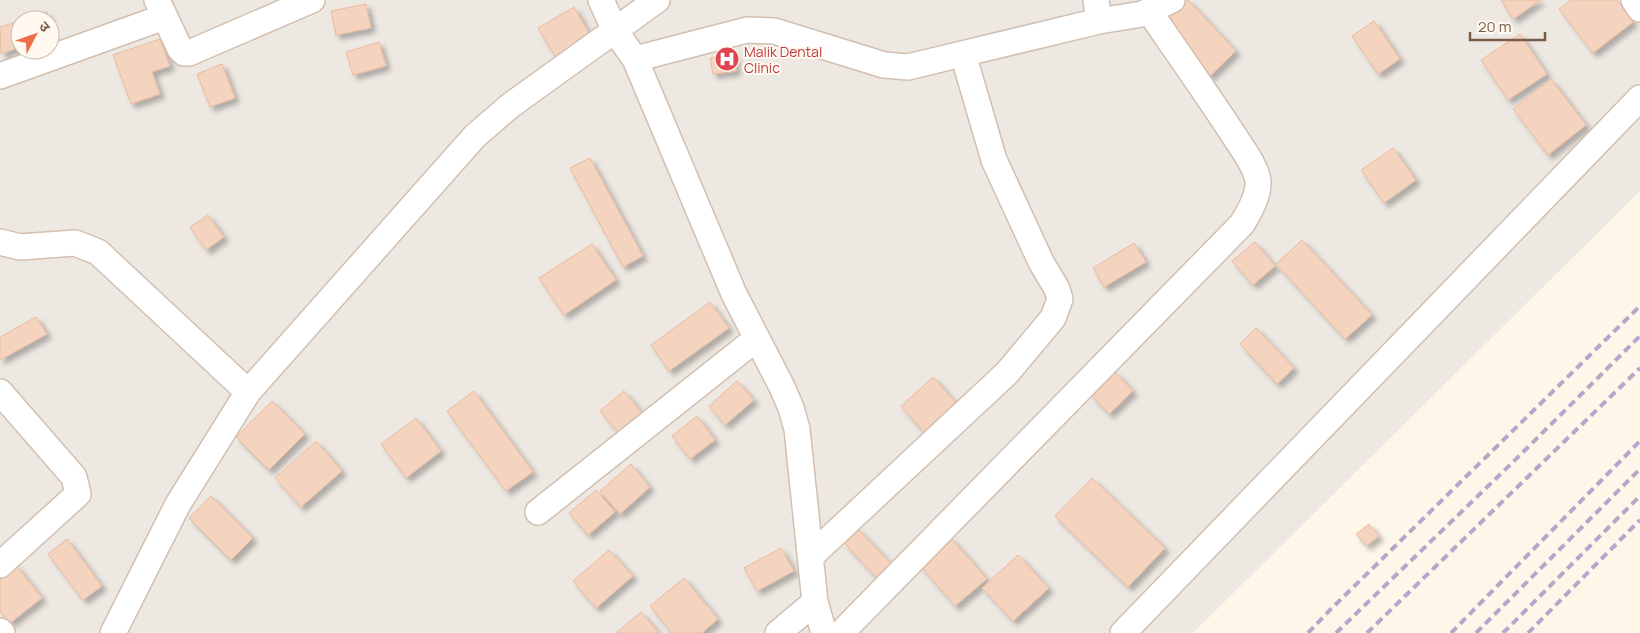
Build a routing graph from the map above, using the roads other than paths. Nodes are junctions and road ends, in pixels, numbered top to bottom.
1 (312, 0) edge
2 (601, 0) edge
3 (656, 0) edge
4 (1172, 0) edge
5 (1634, 0) edge
6 (160, 8) edge
7 (1640, 9) edge
8 (1098, 10) edge
9 (1149, 11) junction
10 (615, 31) junction
11 (963, 54) junction
12 (635, 59) junction
13 (0, 76) edge
14 (1640, 98) edge
15 (0, 242) edge
16 (756, 339) junction
17 (0, 392) edge
18 (248, 392) junction
19 (538, 512) dead end
20 (811, 556) junction
21 (0, 565) edge
22 (815, 602) junction
23 (113, 633) edge
24 (778, 633) edge
25 (824, 633) edge
26 (841, 633) edge
27 (1124, 633) edge

1 - 6 street
2 - 10 street
3 - 10 street
4 - 9 street
5 - 7 street
6 - 13 street
8 - 9 street
8 - 11 street
9 - 26 street
10 - 12 street
10 - 18 street
11 - 12 street
11 - 20 street
12 - 16 street
14 - 27 street
15 - 18 street
16 - 19 street
16 - 20 street
17 - 21 street
18 - 23 street
20 - 22 street
22 - 24 street
22 - 25 street

